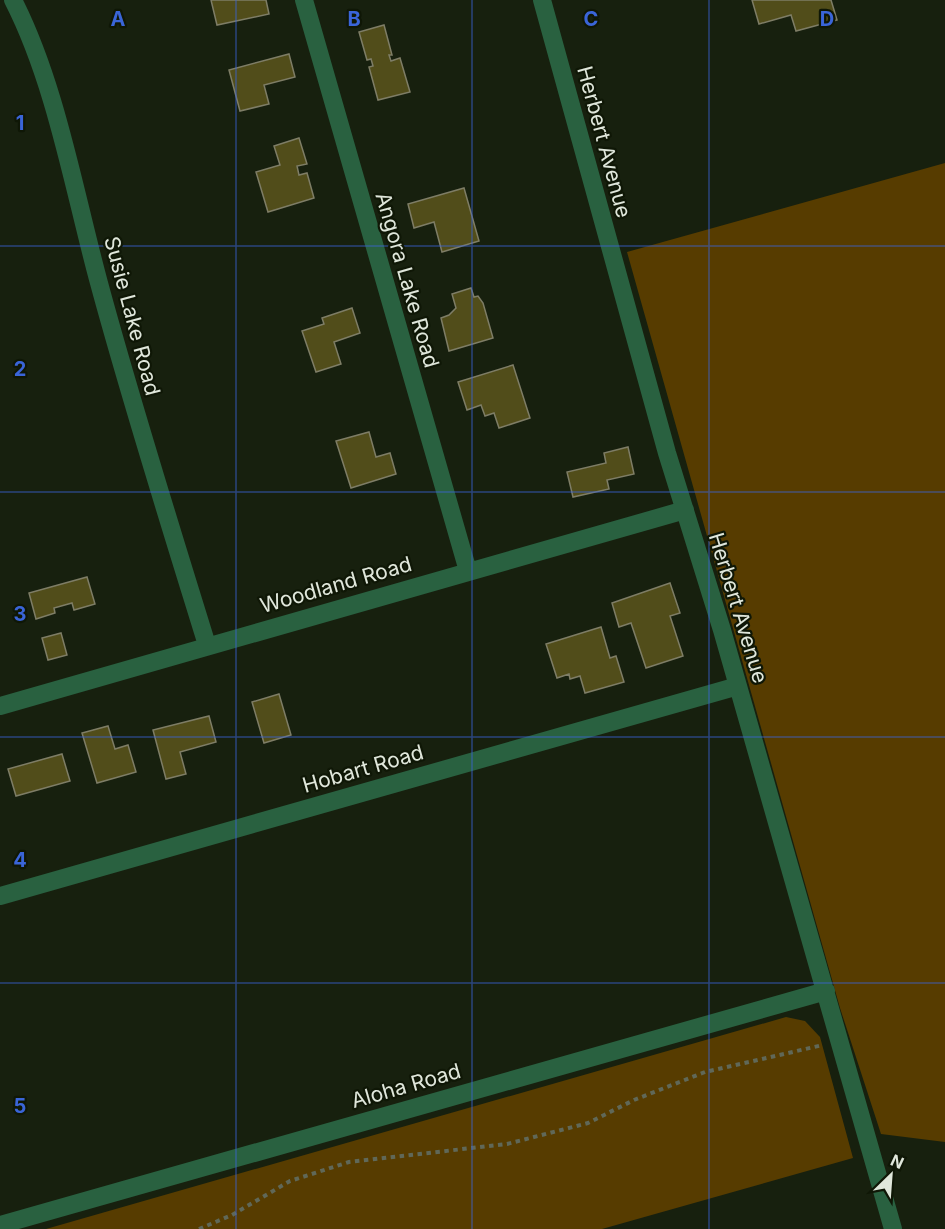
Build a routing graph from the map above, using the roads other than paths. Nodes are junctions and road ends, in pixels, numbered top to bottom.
1 (13, 0) edge
2 (304, 0) edge
3 (542, 0) edge
4 (685, 510) junction
5 (468, 571) junction
6 (207, 645) junction
7 (738, 686) junction
8 (0, 706) edge
9 (0, 896) edge
10 (826, 991) junction
11 (0, 1226) edge
12 (893, 1229) edge

1 - 6 street, Susie Lake Road
2 - 5 street, Angora Lake Road
3 - 4 street, Herbert Avenue
4 - 5 street, Woodland Road
4 - 7 street, Herbert Avenue
5 - 6 street, Woodland Road
6 - 8 street, Woodland Road
7 - 9 street, Hobart Road
7 - 10 street, Herbert Avenue
10 - 11 street, Aloha Road
10 - 12 street, Herbert Avenue

